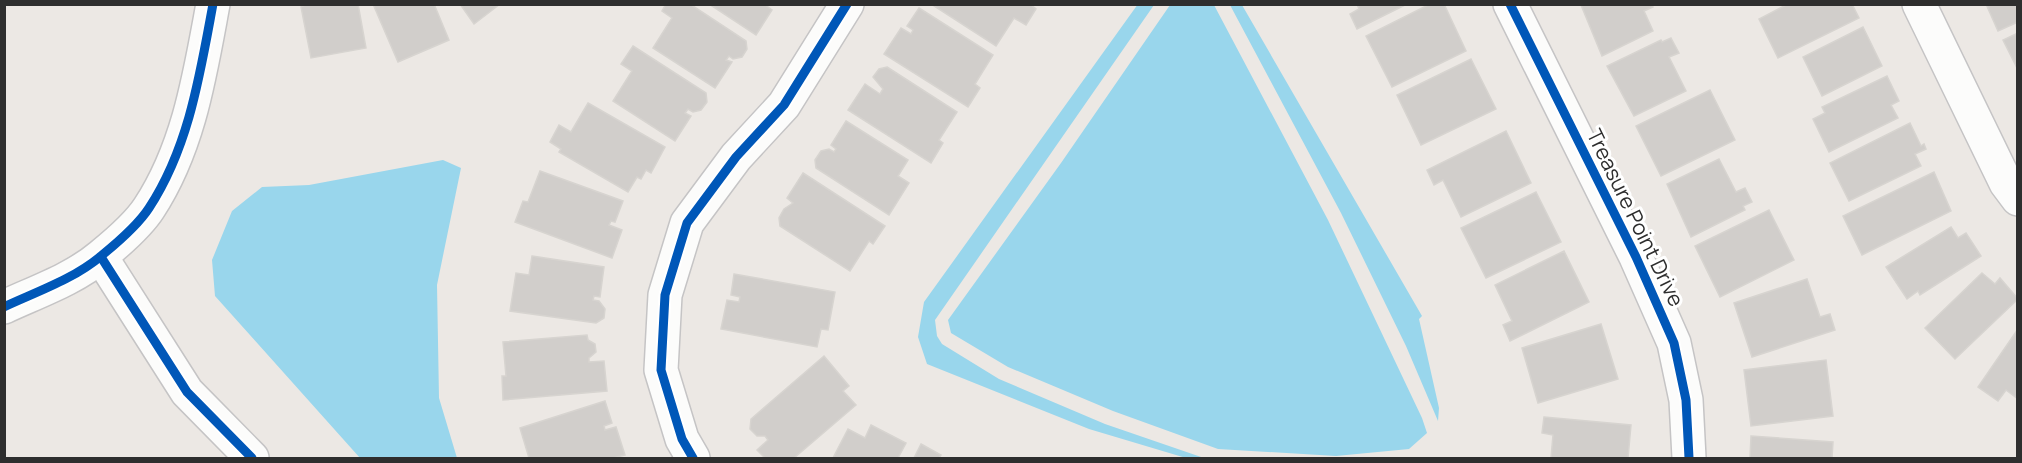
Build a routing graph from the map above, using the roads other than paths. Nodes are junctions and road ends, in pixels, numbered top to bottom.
1 (213, 4) edge
2 (847, 4) edge
3 (1510, 4) edge
4 (1919, 4) edge
5 (2018, 199) edge
6 (101, 257) junction
7 (4, 307) edge
8 (252, 459) edge
9 (693, 459) edge
10 (1689, 459) edge

1 - 6 street
2 - 9 street
3 - 10 street, Treasure Point Drive
4 - 5 street
6 - 7 street
6 - 8 street

